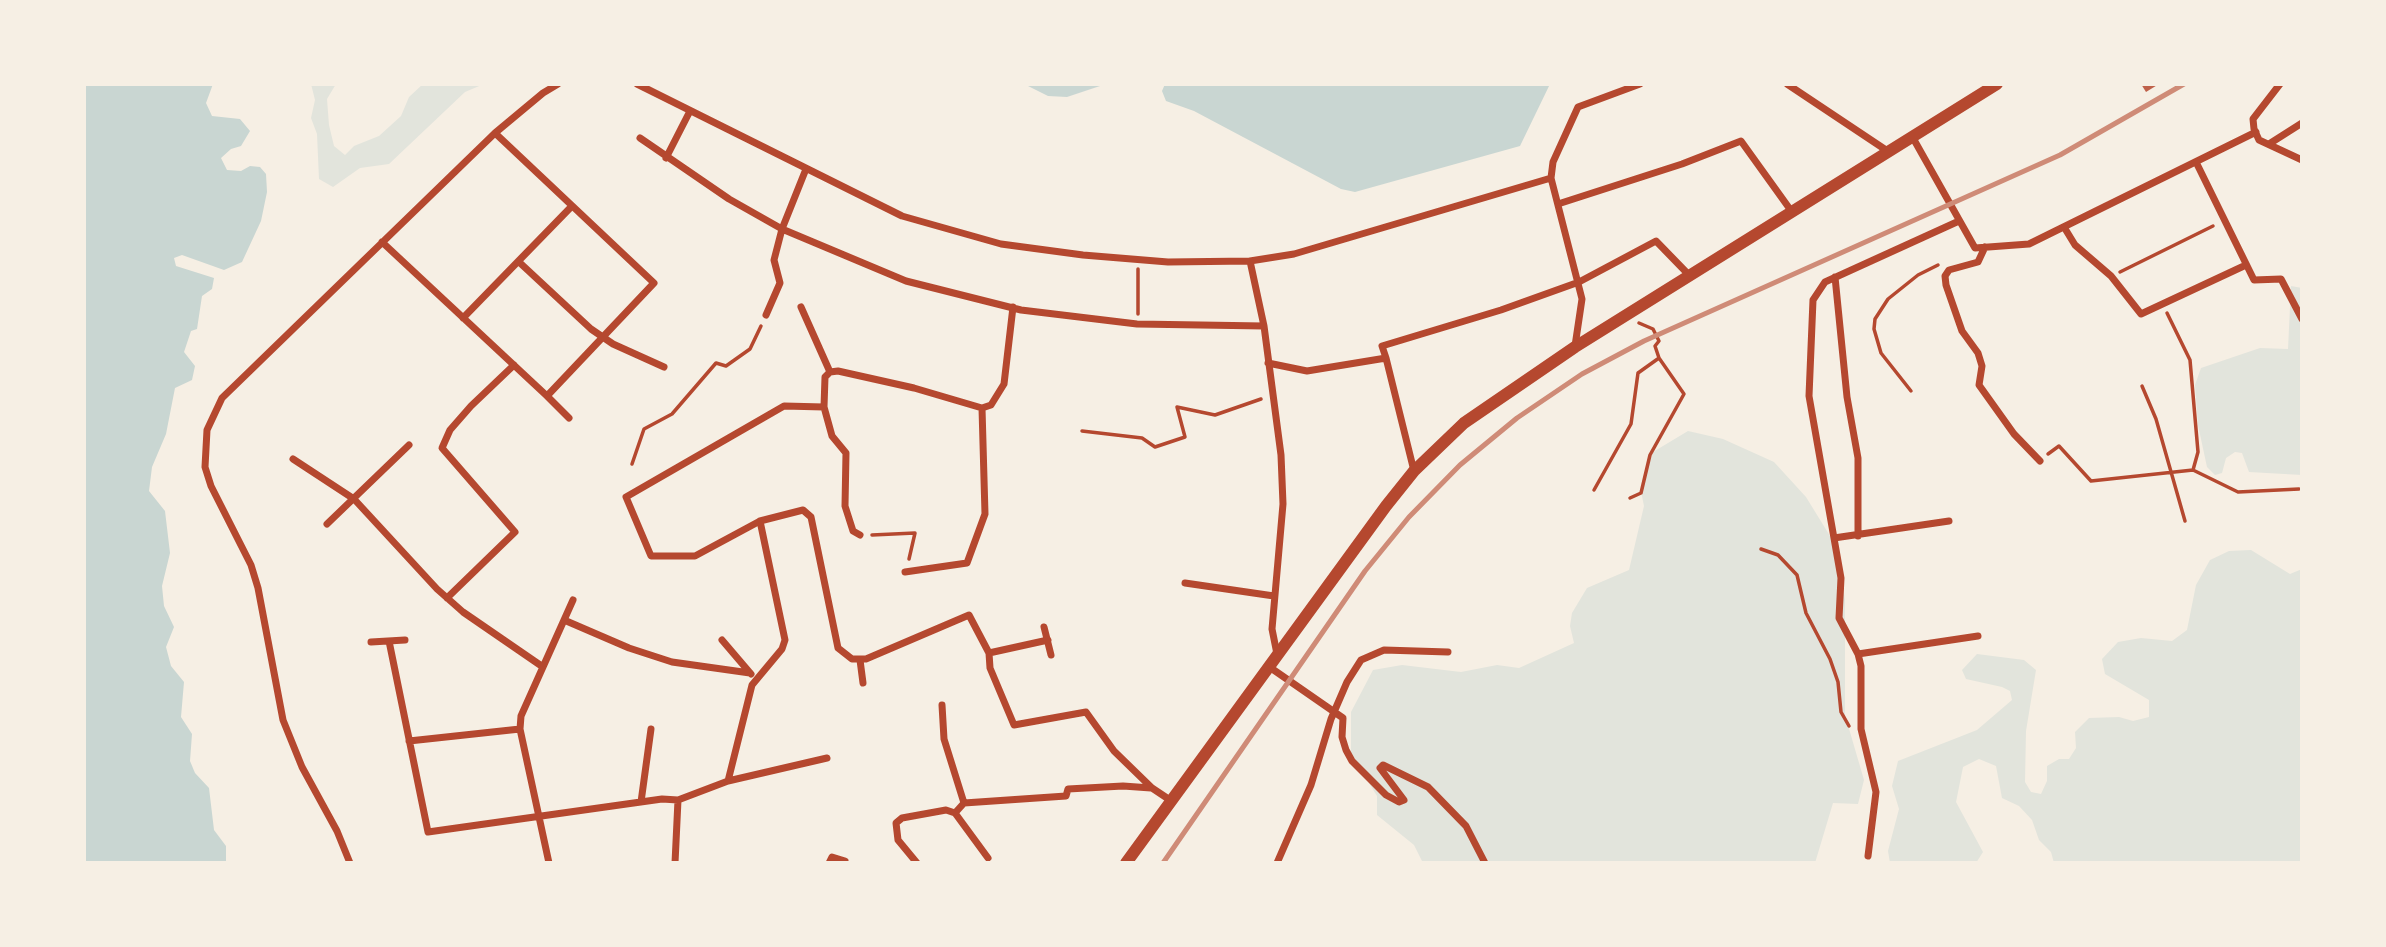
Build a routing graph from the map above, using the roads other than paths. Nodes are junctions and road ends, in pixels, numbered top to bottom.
1 (558, 84) edge
2 (637, 84) edge
3 (1640, 84) edge
4 (1787, 84) edge
5 (1997, 84) edge
6 (2280, 84) edge
7 (690, 111) junction
8 (2302, 123) edge
9 (2256, 132) junction
10 (495, 133) junction
11 (640, 138) dead end
12 (1913, 138) junction
13 (2269, 144) junction
14 (1889, 152) junction
15 (666, 158) junction
16 (2302, 160) edge
17 (2196, 162) junction
18 (806, 169) junction
19 (1550, 178) junction
20 (1558, 204) junction
21 (572, 206) junction
22 (1793, 213) junction
23 (1959, 221) junction
24 (2064, 227) junction
25 (782, 229) junction
26 (382, 243) junction
27 (1984, 247) junction
28 (1250, 261) junction
29 (519, 262) junction
30 (2246, 265) junction
31 (1690, 276) junction
32 (1835, 277) junction
33 (1579, 282) junction
34 (801, 307) dead end
35 (1013, 307) junction
36 (766, 314) road end
37 (463, 318) junction
38 (2302, 319) edge
39 (1264, 326) junction
40 (602, 337) junction
41 (1575, 347) junction
42 (1386, 358) junction
43 (1268, 363) junction
44 (514, 365) junction
45 (664, 367) dead end
46 (830, 372) junction
47 (547, 396) junction
48 (824, 407) junction
49 (982, 408) junction
50 (569, 418) dead end
51 (409, 445) dead end
52 (293, 459) dead end
53 (2040, 461) road end
54 (1414, 471) junction
55 (354, 499) junction
56 (760, 521) junction
57 (1949, 521) dead end
58 (327, 524) dead end
59 (859, 535) road end
60 (1858, 536) junction
61 (1834, 538) junction
62 (905, 572) road end
63 (1185, 583) dead end
64 (1274, 596) junction
65 (447, 598) junction
66 (573, 600) dead end
67 (564, 620) junction
68 (1044, 627) dead end
69 (1978, 636) dead end
70 (389, 640) junction
71 (405, 640) dead end
72 (722, 640) dead end
73 (1048, 640) junction
74 (370, 642) dead end
75 (1448, 652) dead end
76 (989, 653) junction
77 (1277, 654) junction
78 (1858, 654) junction
79 (1051, 655) dead end
80 (860, 660) junction
81 (1268, 666) junction
82 (543, 667) junction
83 (753, 676) junction
84 (863, 683) dead end
85 (943, 705) dead end
86 (1333, 712) junction
87 (520, 729) junction
88 (650, 729) dead end
89 (409, 741) junction
90 (827, 758) dead end
91 (728, 781) junction
92 (1152, 788) junction
93 (678, 800) junction
94 (1170, 800) junction
95 (641, 802) junction
96 (964, 803) junction
97 (955, 813) junction
98 (540, 818) junction
99 (1868, 856) dead end
100 (988, 858) dead end
101 (845, 861) dead end
102 (350, 863) edge
103 (550, 863) edge
104 (676, 863) edge
105 (829, 863) edge
106 (917, 863) edge
107 (1126, 863) edge
108 (1277, 863) edge
109 (1485, 863) edge

1 - 10 street
2 - 7 street
3 - 19 street
4 - 14 street
5 - 12 main road
6 - 9 street
7 - 15 street
7 - 18 street
8 - 13 street
9 - 13 street
9 - 17 street
10 - 21 street
10 - 26 street
11 - 15 street
12 - 14 main road
12 - 23 street
13 - 16 street
14 - 22 main road
15 - 25 street
17 - 24 street
17 - 30 street
18 - 25 street
18 - 28 street
19 - 20 street
19 - 28 street
20 - 22 street
20 - 33 street
21 - 29 street
21 - 40 street
22 - 31 main road
23 - 27 street
23 - 32 street
24 - 27 street
24 - 30 street
25 - 35 street
25 - 36 street
26 - 37 street
26 - 102 street
27 - 53 street
28 - 39 street
29 - 37 street
29 - 40 street
30 - 38 street
31 - 33 street
31 - 41 main road
32 - 60 street
32 - 61 street
33 - 41 street
33 - 42 street
34 - 46 street
35 - 39 street
35 - 49 street
37 - 44 street
39 - 43 street
40 - 45 street
40 - 47 street
41 - 54 main road
42 - 43 street
42 - 54 street
43 - 64 street
44 - 47 street
44 - 65 street
46 - 48 street
46 - 49 street
47 - 50 street
48 - 56 street
48 - 59 street
49 - 62 street
51 - 55 street
52 - 55 street
54 - 77 main road
55 - 58 street
55 - 65 street
56 - 80 street
56 - 83 street
57 - 60 street
60 - 61 street
61 - 78 street
63 - 64 street
64 - 77 street
65 - 82 street
66 - 67 street
67 - 82 street
67 - 83 street
68 - 73 street
69 - 78 street
70 - 71 street
70 - 74 street
70 - 89 street
72 - 83 street
73 - 76 street
73 - 79 street
75 - 86 street
76 - 80 street
76 - 92 street
77 - 81 main road
78 - 99 street
80 - 84 street
81 - 86 street
81 - 94 main road
82 - 87 street
83 - 91 street
85 - 96 street
86 - 108 street
86 - 109 street
87 - 89 street
87 - 98 street
88 - 95 street
89 - 98 street
90 - 91 street
91 - 93 street
92 - 94 street
92 - 96 street
93 - 95 street
93 - 104 street
94 - 107 main road
95 - 98 street
96 - 97 street
97 - 100 street
97 - 106 street
98 - 103 street
101 - 105 street

